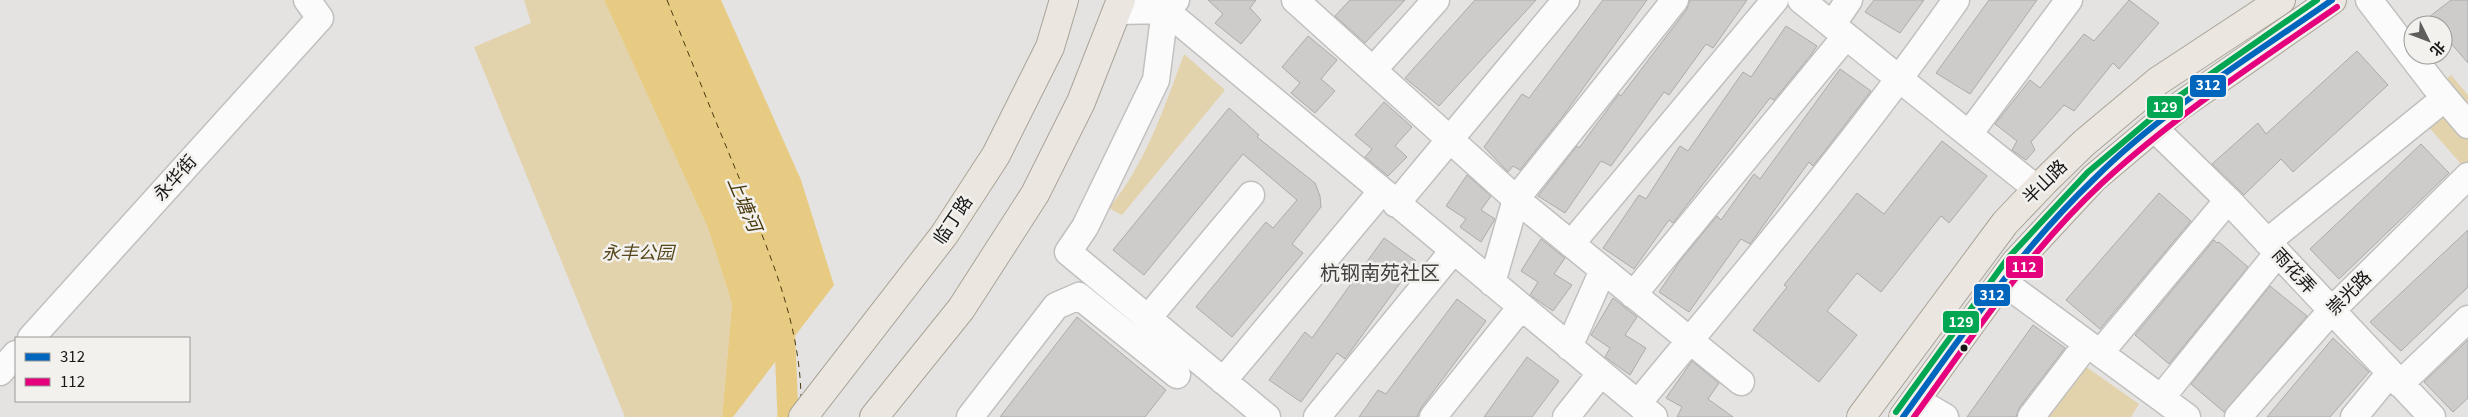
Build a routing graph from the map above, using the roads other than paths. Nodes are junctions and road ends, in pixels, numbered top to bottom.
1 (1064, 0) edge
2 (1436, 0) edge
3 (1566, 0) edge
4 (1675, 0) edge
5 (1775, 0) edge
6 (1801, 0) edge
7 (1849, 0) edge
8 (1956, 0) edge
9 (2069, 0) edge
10 (2281, 0) edge
11 (2332, 0) edge
12 (2369, 0) edge
13 (1304, 3) edge
14 (1171, 5) edge
15 (1120, 6) edge
16 (314, 9) edge
17 (1839, 30) junction
18 (1373, 70) junction
19 (1900, 80) junction
20 (2445, 98) junction
21 (2468, 125) edge
22 (2154, 128) junction
23 (1969, 134) junction
24 (1450, 139) junction
25 (2468, 176) edge
26 (2038, 189) junction
27 (1251, 195) dead end
28 (1389, 198) junction
29 (1516, 199) junction
30 (2228, 200) junction
31 (1571, 244) junction
32 (2272, 248) junction
33 (1453, 251) junction
34 (1603, 270) junction
35 (1094, 274) junction
36 (2002, 281) junction
37 (1492, 283) junction
38 (1632, 295) junction
39 (1079, 296) junction
40 (1521, 307) junction
41 (2330, 311) junction
42 (1148, 318) junction
43 (2468, 319) edge
44 (32, 337) edge
45 (1689, 341) junction
46 (1569, 346) junction
47 (2094, 348) junction
48 (15, 355) edge
49 (0, 372) edge
50 (1601, 373) junction
51 (1178, 375) dead end
52 (2395, 378) junction
53 (1223, 381) junction
54 (1740, 382) dead end
55 (2161, 398) junction
56 (1910, 408) edge
57 (1646, 410) edge
58 (803, 417) edge
59 (874, 417) edge
60 (970, 417) edge
61 (1267, 417) edge
62 (1317, 417) edge
63 (1433, 417) edge
64 (1566, 417) edge
65 (1861, 417) edge
66 (1945, 417) edge
67 (2031, 417) edge
68 (2187, 417) edge
69 (2238, 417) edge
70 (2354, 417) edge
71 (2432, 417) edge

1 - 58 main road, 临丁路
2 - 18 street
3 - 24 street
4 - 29 street
5 - 31 street
6 - 17 street
7 - 17 street
8 - 19 street
9 - 23 street
10 - 26 main road, 半山路
11 - 22 main road, 半山路
12 - 20 street
13 - 18 street
14 - 15 street
14 - 28 street
14 - 35 street
15 - 59 main road
16 - 44 street, 永华街
17 - 19 street
17 - 38 street
18 - 24 street
19 - 23 street
19 - 45 street
20 - 21 street
20 - 32 street
22 - 30 street, 雨花弄
22 - 36 main road, 半山路
23 - 26 street
24 - 28 street
24 - 29 street
25 - 41 street, 崇光路
26 - 65 main road, 半山路
27 - 42 street
28 - 33 street
28 - 53 street
29 - 31 street
29 - 37 street
30 - 32 street, 雨花弄
30 - 47 street
31 - 34 street
32 - 41 street, 雨花弄
32 - 55 street
33 - 37 street
33 - 62 street
34 - 38 street
34 - 46 street
35 - 39 street
35 - 42 street
36 - 47 street
36 - 56 main road, 半山路
37 - 40 street
38 - 45 street
39 - 51 street
39 - 60 street
40 - 46 street
40 - 63 street
41 - 52 street, 雨花弄
41 - 69 street, 崇光路
42 - 53 street
43 - 52 street
45 - 54 street
45 - 57 street
46 - 50 street
47 - 55 street
47 - 67 street
48 - 49 street
50 - 57 street
50 - 64 street
52 - 70 street
52 - 71 street, 雨花弄
53 - 61 street
55 - 68 street
56 - 66 street

